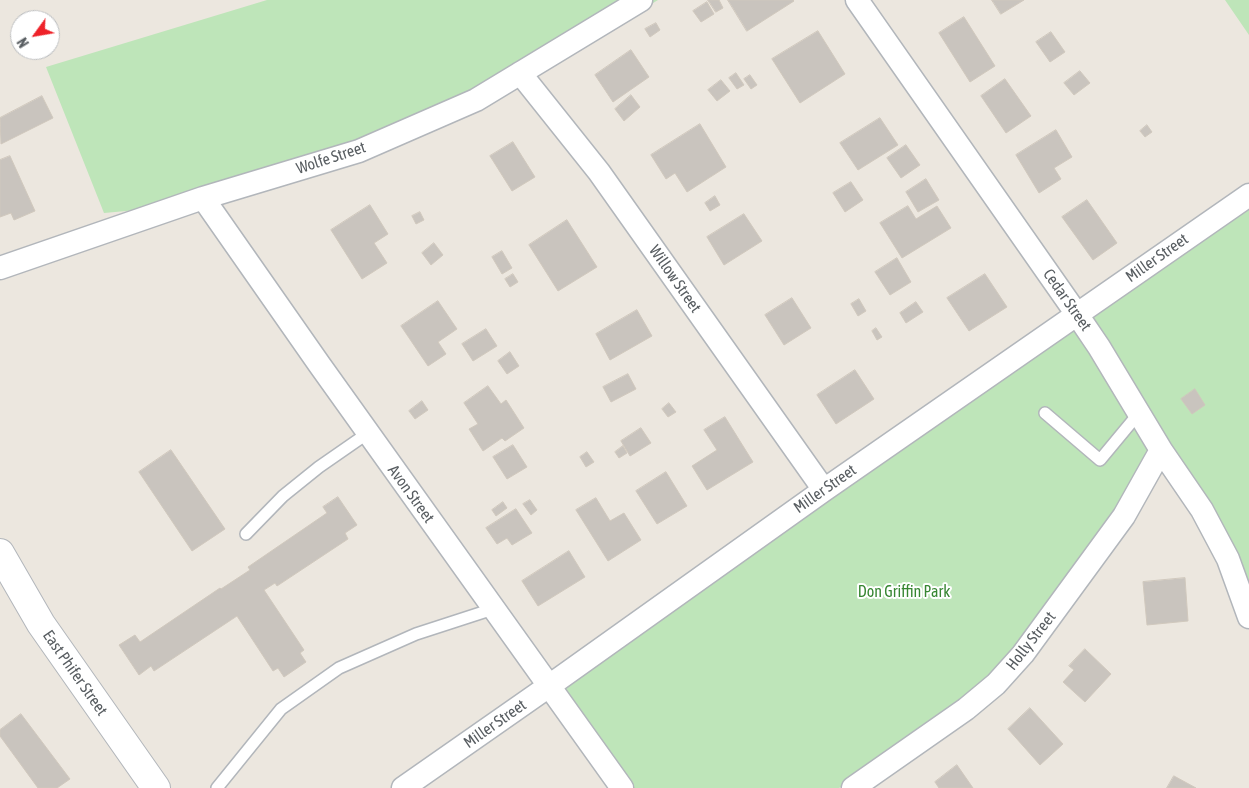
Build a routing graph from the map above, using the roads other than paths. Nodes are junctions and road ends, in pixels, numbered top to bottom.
1 (641, 0) edge
2 (857, 0) edge
3 (520, 73) junction
4 (1249, 195) edge
5 (204, 198) junction
6 (0, 268) edge
7 (1076, 313) junction
8 (1138, 413) junction
9 (1045, 414) dead end
10 (368, 433) junction
11 (1161, 450) junction
12 (824, 490) junction
13 (246, 534) dead end
14 (0, 554) edge
15 (493, 609) junction
16 (1249, 617) edge
17 (549, 686) junction
18 (156, 788) edge
19 (217, 788) edge
20 (403, 788) edge
21 (622, 788) edge
22 (853, 788) edge

1 - 3 street, Wolfe Street
2 - 7 street, Cedar Street
3 - 5 street, Wolfe Street
3 - 12 street, Willow Street
4 - 7 street, Miller Street
5 - 6 street, Wolfe Street
5 - 10 street, Avon Street
7 - 8 street, Cedar Street
7 - 12 street, Miller Street
8 - 9 lane
8 - 11 street, Cedar Street
10 - 13 lane
10 - 15 street, Avon Street
11 - 16 street, Cedar Street
11 - 22 street, Holly Street
12 - 17 street, Miller Street
14 - 18 street, East Phifer Street
15 - 17 street, Avon Street
15 - 19 lane
17 - 20 street, Miller Street
17 - 21 street, Avon Street

